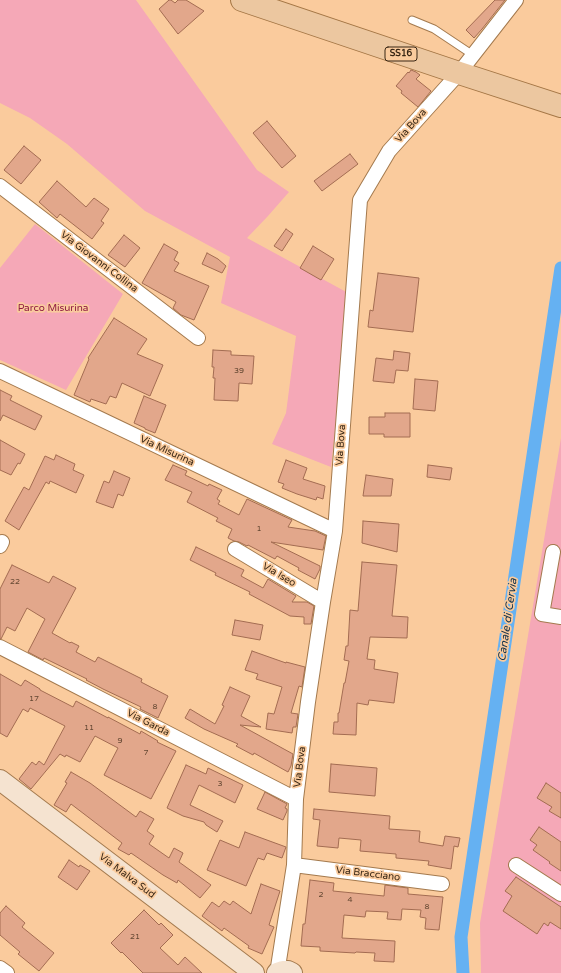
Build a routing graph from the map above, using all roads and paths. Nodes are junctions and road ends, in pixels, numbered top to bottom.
1 (242, 0) edge
2 (516, 0) edge
3 (412, 20) dead end
4 (473, 55) junction
5 (459, 73) junction
6 (561, 106) edge
7 (0, 186) edge
8 (198, 338) dead end
9 (0, 372) edge
10 (335, 531) junction
11 (235, 549) dead end
12 (553, 552) dead end
13 (323, 602) junction
14 (561, 617) edge
15 (0, 647) edge
16 (0, 780) edge
17 (296, 799) junction
18 (294, 865) junction
19 (516, 865) dead end
20 (442, 884) dead end
21 (561, 894) edge
22 (282, 942) junction
23 (0, 968) edge
24 (7, 973) edge
25 (254, 973) edge
26 (276, 973) edge
27 (293, 973) edge

1 - 5 main road, SS16
2 - 4 street, Via Bova
3 - 4 lane
4 - 5 street, Via Bova
5 - 6 main road, SS16
5 - 10 street, Via Bova
7 - 8 street, Via Giovanni Collina
9 - 10 street, Via Misurina
10 - 13 street, Via Bova
11 - 13 street, Via Iseo
12 - 14 street
13 - 17 street, Via Bova
15 - 17 street, Via Garda
16 - 25 street, Via Malva Sud
17 - 18 street, Via Bova
18 - 20 street, Via Bracciano
18 - 22 street, Via Bova
19 - 21 street
22 - 26 street, Via Bova
22 - 27 street, Via Bova
23 - 24 street
26 - 27 street

